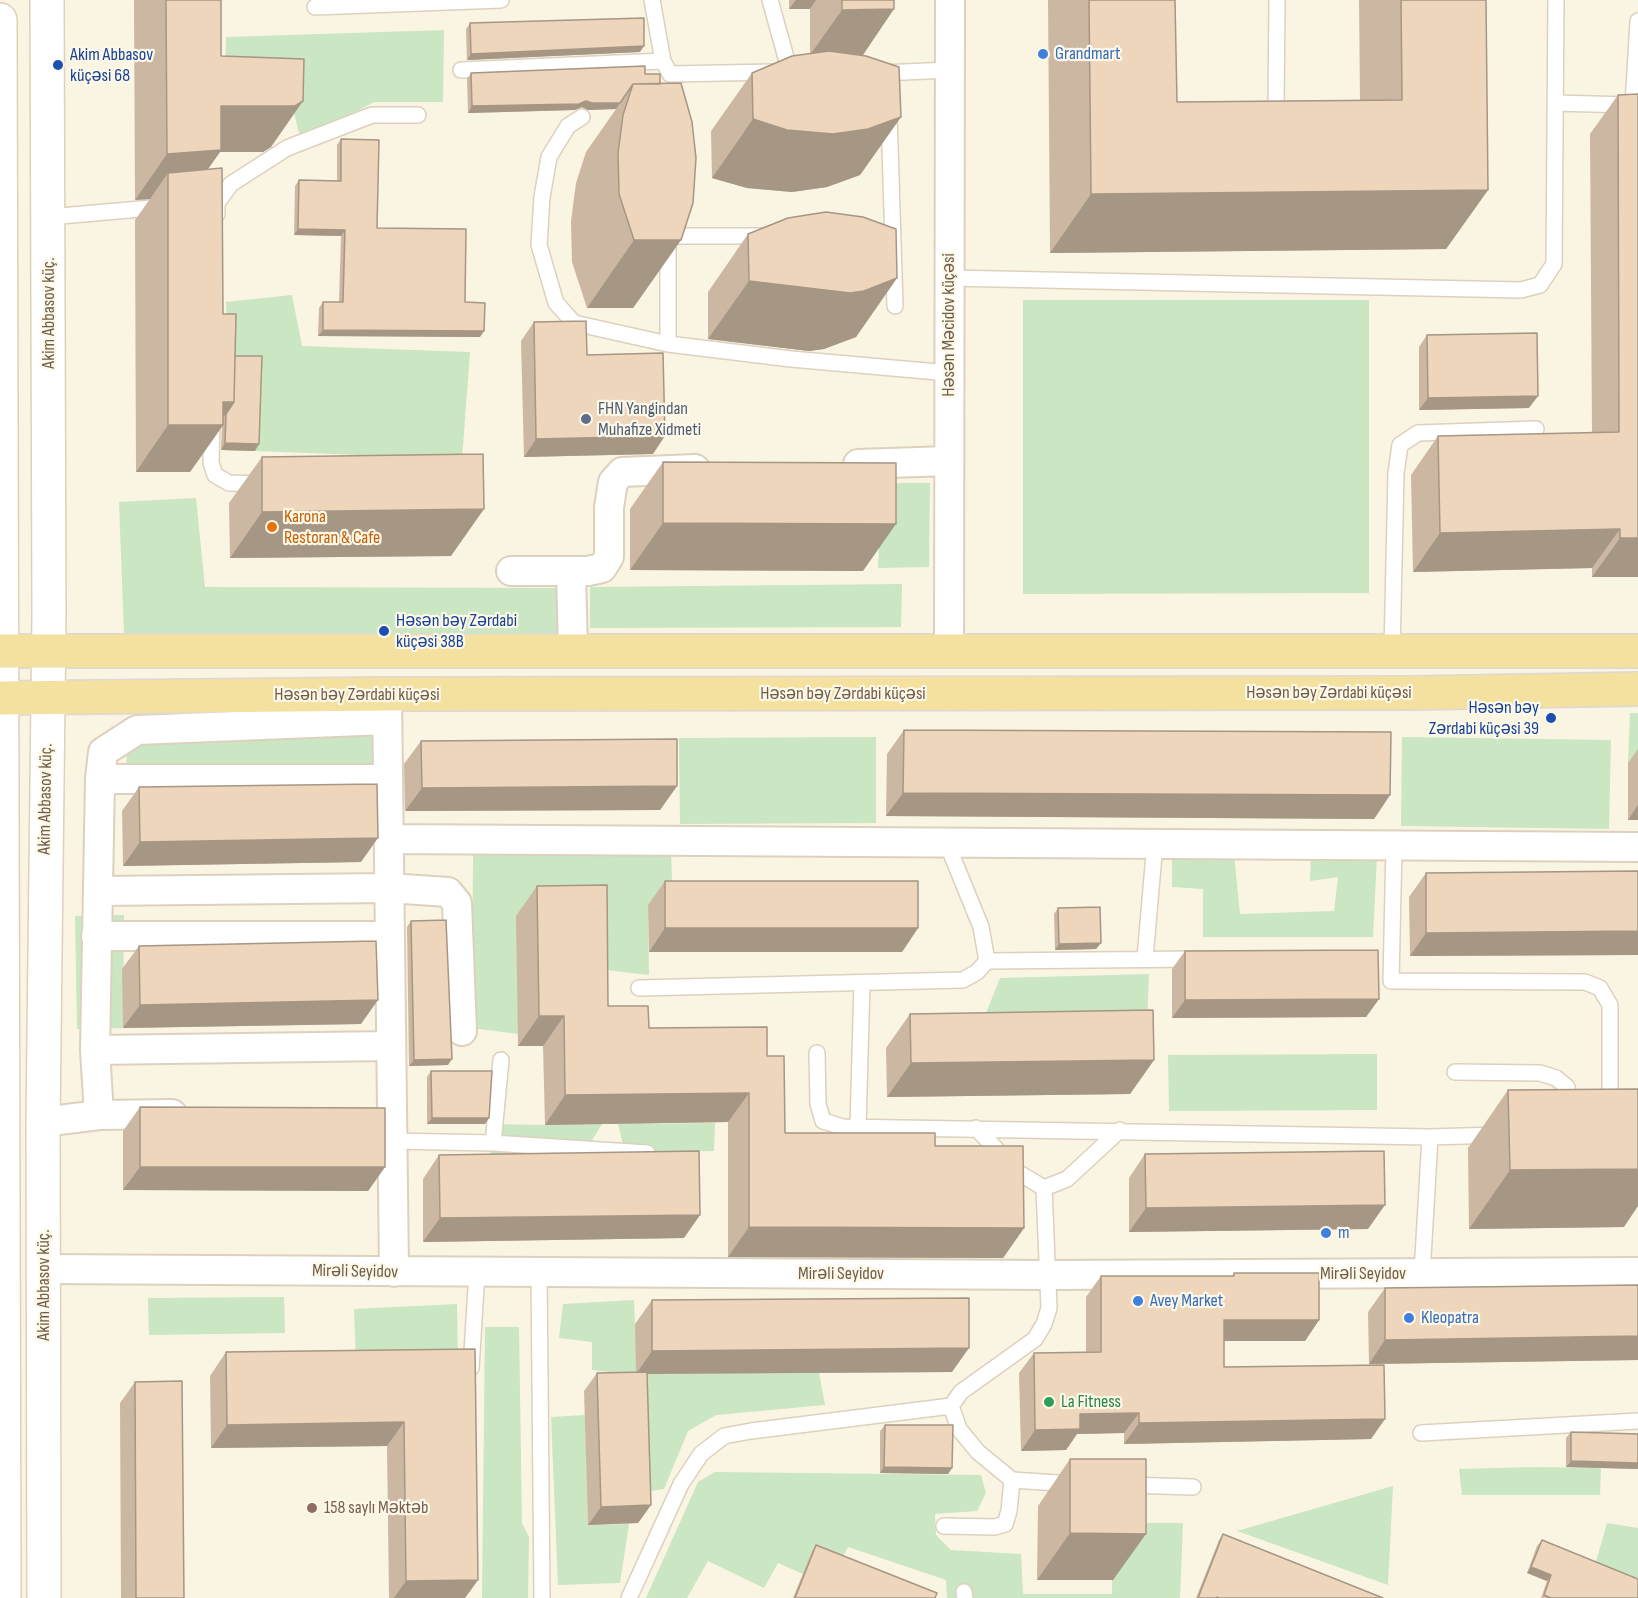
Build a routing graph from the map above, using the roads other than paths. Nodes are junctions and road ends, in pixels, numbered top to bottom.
1 (47, 0) edge
2 (501, 0) edge
3 (652, 0) edge
4 (771, 0) edge
5 (950, 0) edge
6 (1277, 0) edge
7 (1556, 0) edge
8 (315, 7) dead end
9 (0, 20) edge
10 (1638, 21) edge
11 (667, 68) junction
12 (461, 70) dead end
13 (950, 70) junction
14 (866, 73) edge
15 (888, 85) junction
16 (669, 95) edge
17 (1555, 103) junction
18 (1276, 105) edge
19 (1635, 105) edge
20 (418, 115) dead end
21 (582, 117) dead end
22 (183, 206) edge
23 (2, 217) edge
24 (49, 217) junction
25 (216, 227) edge
26 (785, 236) edge
27 (949, 278) junction
28 (894, 306) edge
29 (668, 344) junction
30 (949, 373) junction
31 (212, 404) edge
32 (1, 409) edge
33 (1536, 429) dead end
34 (949, 461) junction
35 (832, 465) edge
36 (727, 468) edge
37 (276, 484) edge
38 (511, 571) dead end
39 (571, 571) junction
40 (2, 651) edge
41 (48, 651) junction
42 (573, 651) junction
43 (949, 651) junction
44 (1392, 651) junction
45 (1638, 651) edge
46 (1638, 689) edge
47 (48, 697) junction
48 (1, 698) edge
49 (387, 707) junction
50 (388, 778) junction
51 (99, 779) junction
52 (388, 839) junction
53 (946, 841) junction
54 (1155, 843) junction
55 (1394, 845) junction
56 (1638, 847) edge
57 (1, 848) edge
58 (389, 888) junction
59 (98, 891) junction
60 (96, 936) junction
61 (390, 936) junction
62 (1145, 958) junction
63 (1216, 959) edge
64 (987, 960) junction
65 (862, 983) junction
66 (639, 988) dead end
67 (462, 1031) dead end
68 (391, 1046) junction
69 (95, 1050) junction
70 (817, 1053) dead end
71 (501, 1060) dead end
72 (1455, 1072) dead end
73 (193, 1114) edge
74 (99, 1116) junction
75 (43, 1122) junction
76 (1574, 1122) edge
77 (1610, 1122) edge
78 (1, 1124) edge
79 (858, 1127) junction
80 (976, 1128) junction
81 (1120, 1130) junction
82 (1508, 1135) edge
83 (1430, 1137) junction
84 (393, 1141) junction
85 (493, 1143) junction
86 (664, 1154) edge
87 (1044, 1188) junction
88 (45, 1269) junction
89 (394, 1272) junction
90 (477, 1272) junction
91 (538, 1272) junction
92 (1638, 1272) edge
93 (1422, 1274) junction
94 (1049, 1275) junction
95 (2, 1293) edge
96 (470, 1369) edge
97 (951, 1406) junction
98 (1638, 1421) edge
99 (1421, 1433) dead end
100 (1012, 1480) junction
101 (1083, 1484) edge
102 (1116, 1485) edge
103 (1193, 1487) dead end
104 (944, 1526) dead end
105 (2, 1547) edge
106 (4, 1598) edge
107 (44, 1598) edge
108 (542, 1598) edge
109 (629, 1598) edge

1 - 24 main road, Akim Abbasov küç.
2 - 8 lane
3 - 11 lane
4 - 11 lane
5 - 13 street, Həsən Məcidov küçəsi
6 - 18 lane
7 - 17 lane
9 - 23 main road
10 - 19 lane
11 - 12 lane
11 - 16 lane
13 - 15 lane
13 - 27 street, Həsən Məcidov küçəsi
14 - 15 lane
15 - 28 lane
17 - 19 lane
17 - 27 lane
20 - 25 lane
21 - 29 lane
22 - 24 lane
23 - 24 main road
23 - 32 main road
24 - 41 main road, Akim Abbasov küç.
26 - 29 lane
27 - 30 street, Həsən Məcidov küçəsi
29 - 30 lane
30 - 34 street, Həsən Məcidov küçəsi
31 - 37 lane
32 - 40 main road
33 - 44 lane
34 - 35 street
34 - 43 street, Həsən Məcidov küçəsi
36 - 39 street
38 - 39 street
39 - 42 street
40 - 41 main road
40 - 48 main road
41 - 42 main road
41 - 47 main road, Akim Abbasov küç.
42 - 43 main road
43 - 44 main road
44 - 45 main road
46 - 49 main road, Həsən bəy Zərdabi küçəsi
47 - 48 main road, Həsən bəy Zərdabi küçəsi
47 - 49 main road, Həsən bəy Zərdabi küçəsi
47 - 75 main road, Akim Abbasov küç.
48 - 57 main road
49 - 50 street
49 - 51 street
50 - 51 street
50 - 52 street
51 - 59 street
52 - 53 street
52 - 58 street
53 - 54 street
53 - 64 lane
54 - 55 street
54 - 62 lane
55 - 56 street
55 - 77 lane
57 - 78 main road
58 - 59 street
58 - 61 street
58 - 67 street
59 - 60 street
60 - 61 street
60 - 69 street
61 - 68 street
62 - 63 lane
62 - 64 lane
64 - 65 lane
65 - 66 lane
65 - 79 lane
68 - 69 street
68 - 84 street
69 - 74 street
70 - 79 lane
71 - 85 lane
72 - 76 lane
73 - 74 street
74 - 75 street
75 - 78 main road
75 - 88 main road, Akim Abbasov küç.
78 - 95 main road
79 - 80 lane
80 - 81 lane
80 - 87 lane
81 - 83 lane
81 - 87 lane
82 - 83 lane
83 - 93 lane
84 - 85 lane
84 - 89 street
85 - 86 lane
87 - 94 lane
88 - 89 street, Mirəli Seyidov
88 - 107 main road, Akim Abbasov küç.
89 - 90 street, Mirəli Seyidov
90 - 91 street, Mirəli Seyidov
90 - 96 lane
91 - 94 street, Mirəli Seyidov
91 - 108 lane
92 - 93 street, Mirəli Seyidov
93 - 94 street, Mirəli Seyidov
94 - 97 lane
95 - 105 main road
97 - 100 lane
97 - 109 lane
98 - 99 lane
100 - 101 lane
100 - 104 lane
102 - 103 lane
105 - 106 main road

